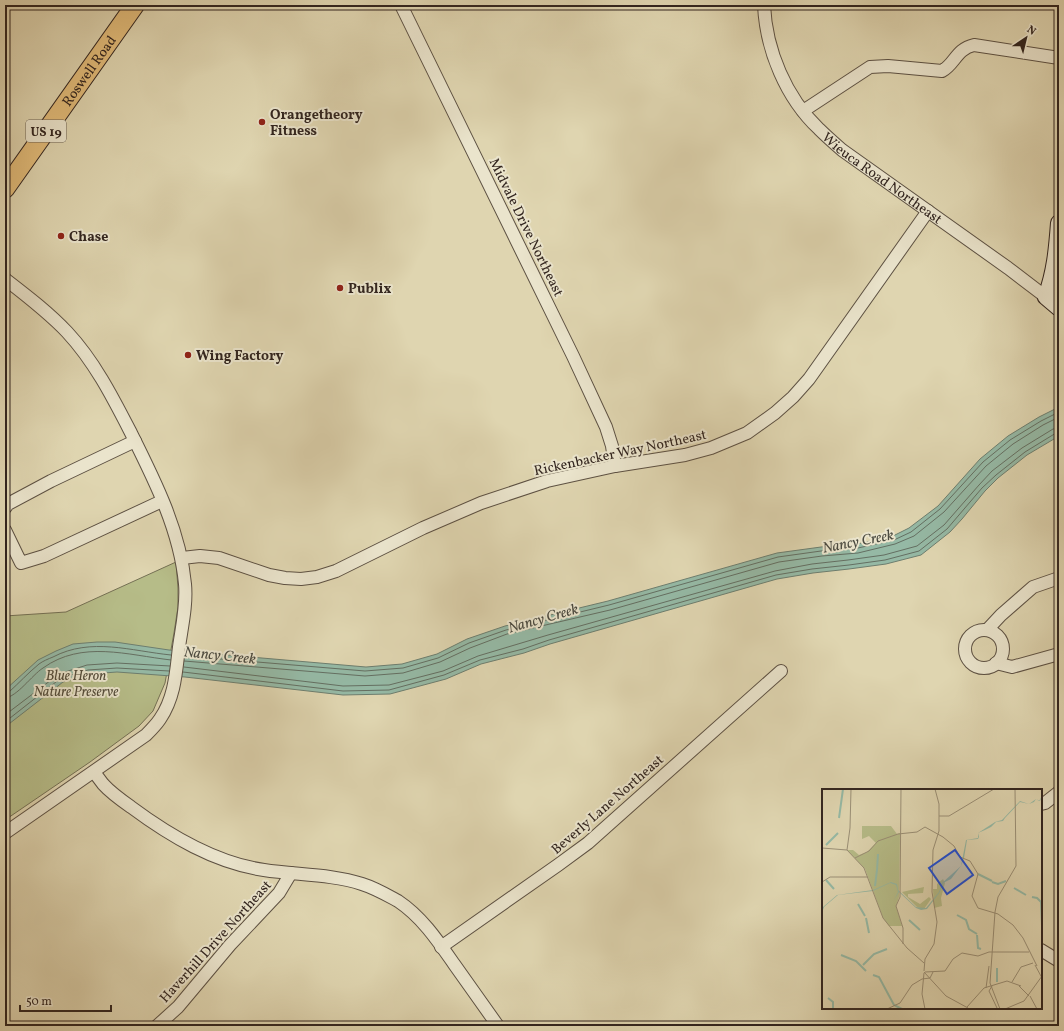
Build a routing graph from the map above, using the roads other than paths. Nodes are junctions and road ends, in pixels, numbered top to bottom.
1 (135, 5) edge
2 (402, 5) edge
3 (764, 5) edge
4 (1053, 58) edge
5 (803, 111) junction
6 (5, 189) edge
7 (928, 211) junction
8 (1059, 223) edge
9 (5, 279) edge
10 (1046, 297) junction
11 (1059, 308) edge
12 (135, 441) junction
13 (615, 466) junction
14 (162, 501) junction
15 (5, 508) edge
16 (5, 530) edge
17 (182, 558) junction
18 (1059, 578) edge
19 (987, 630) junction
20 (1059, 654) edge
21 (996, 663) junction
22 (780, 671) dead end
23 (94, 772) junction
24 (1059, 792) edge
25 (1042, 804) edge
26 (5, 834) edge
27 (291, 873) junction
28 (442, 946) junction
29 (1042, 951) edge
30 (1059, 961) edge
31 (157, 1026) edge
32 (498, 1026) edge

1 - 6 main road, Roswell Road / US 19
2 - 13 street, Midvale Drive Northeast
3 - 5 street, Wieuca Road Northeast
4 - 5 street
5 - 7 street, Wieuca Road Northeast
7 - 10 street, Wieuca Road Northeast
7 - 13 street, Rickenbacker Way Northeast
8 - 10 street
9 - 12 street
10 - 11 street, Wieuca Road Northeast
12 - 14 street
12 - 15 street
13 - 17 street, Rickenbacker Way Northeast
14 - 16 street
14 - 17 street
17 - 23 street
18 - 19 street
19 - 21 street
19 - 21 street
20 - 21 street
22 - 28 street, Beverly Lane Northeast
23 - 26 street
23 - 27 street
24 - 25 street
27 - 28 street
27 - 31 street, Haverhill Drive Northeast
28 - 32 street
29 - 30 street

